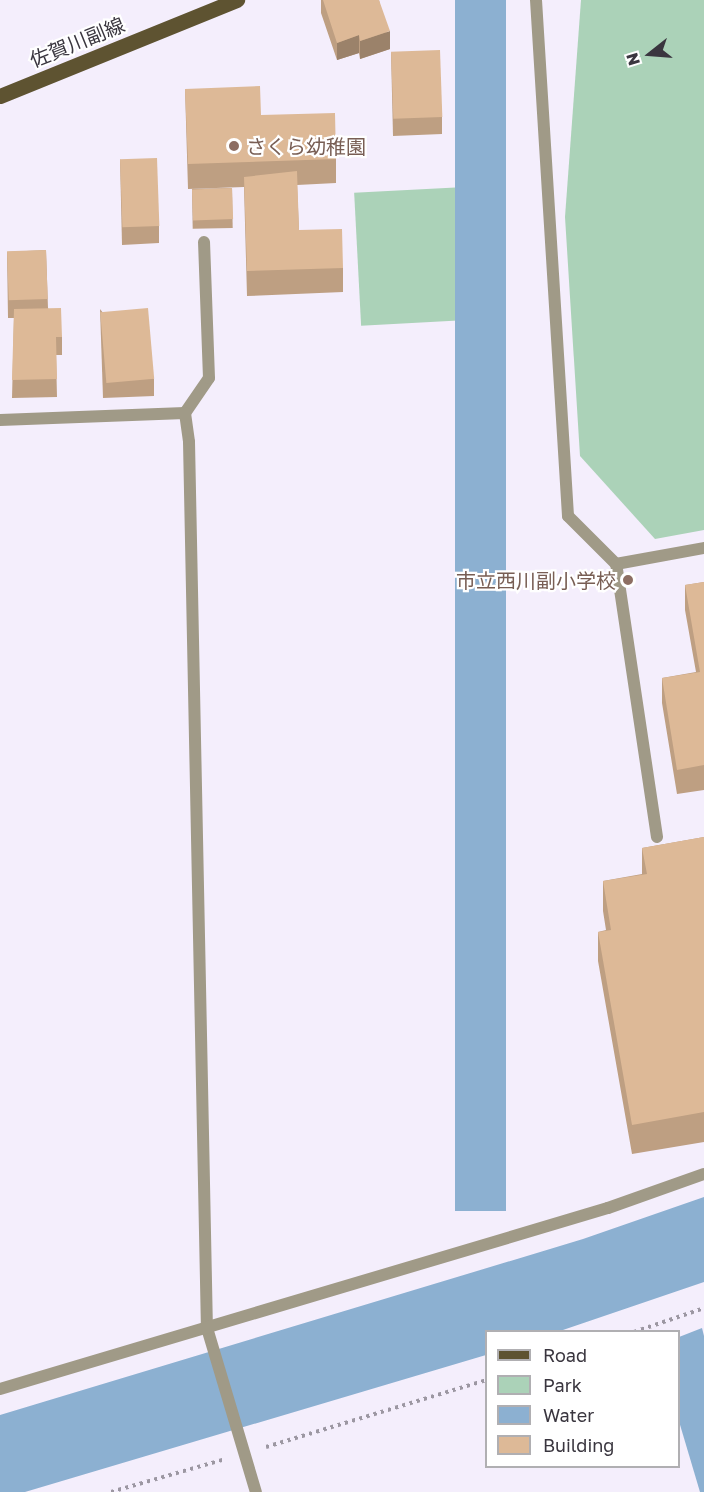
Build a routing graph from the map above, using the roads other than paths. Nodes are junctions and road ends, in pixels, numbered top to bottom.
1 (237, 0) edge
2 (536, 0) edge
3 (0, 96) edge
4 (204, 242) dead end
5 (185, 413) junction
6 (0, 420) edge
7 (704, 548) edge
8 (616, 564) junction
9 (657, 837) dead end
10 (704, 1174) edge
11 (207, 1328) junction
12 (0, 1389) edge
13 (256, 1492) edge

1 - 3 main road, 佐賀川副線
2 - 8 street
4 - 5 street
5 - 6 street
5 - 11 street
7 - 8 street
8 - 9 street
10 - 11 street
11 - 12 street
11 - 13 street

